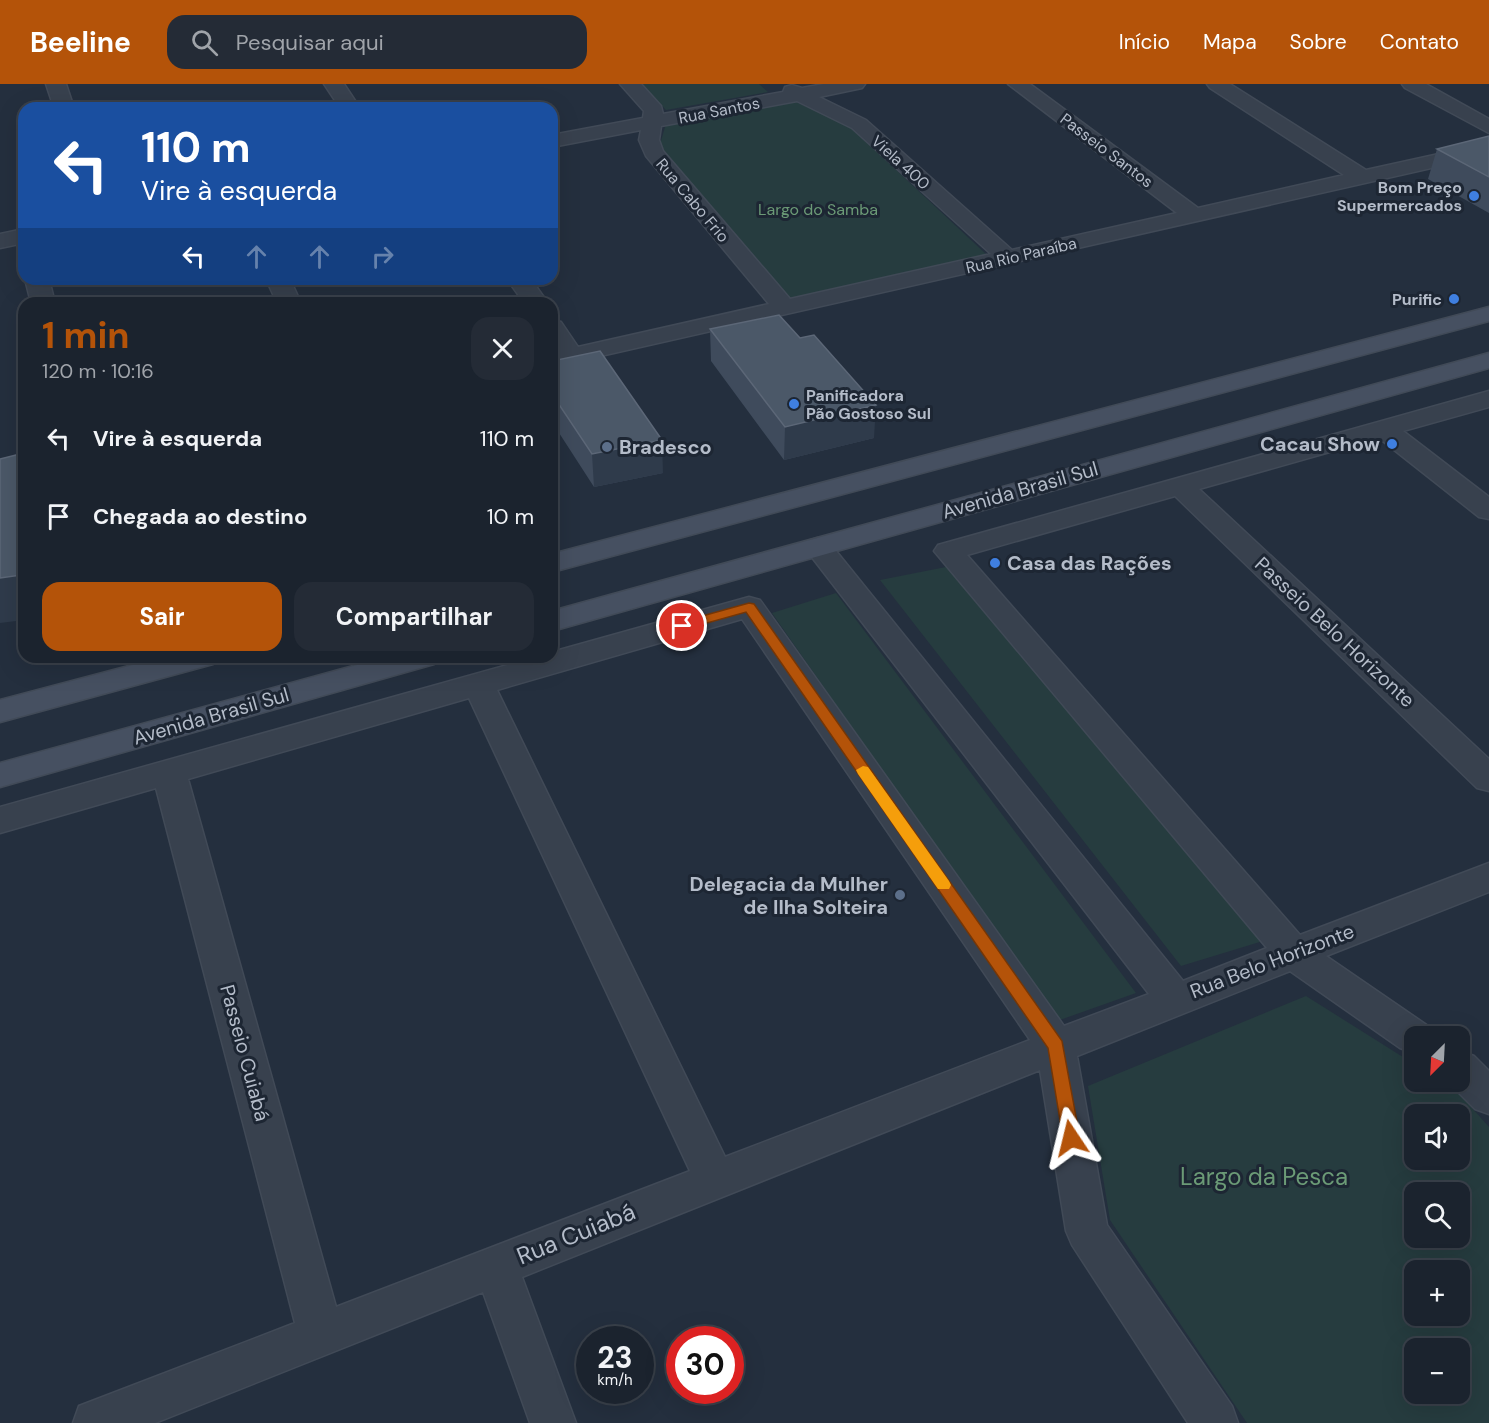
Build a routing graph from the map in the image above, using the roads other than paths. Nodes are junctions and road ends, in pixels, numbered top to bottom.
1 (56, 84) edge
2 (334, 84) edge
3 (630, 84) edge
4 (855, 84) edge
5 (1018, 84) edge
6 (1217, 84) edge
7 (1412, 84) edge
8 (790, 89) edge
9 (62, 102) edge
10 (346, 102) edge
11 (654, 123) junction
12 (1489, 127) edge
13 (558, 140) edge
14 (1489, 149) edge
15 (1363, 178) junction
16 (1195, 216) junction
17 (18, 237) edge
18 (0, 241) edge
19 (1007, 257) junction
20 (785, 308) junction
21 (1489, 314) edge
22 (562, 358) edge
23 (1489, 360) edge
24 (1489, 399) edge
25 (1384, 429) junction
26 (1180, 486) junction
27 (1489, 511) edge
28 (818, 546) junction
29 (558, 561) edge
30 (558, 619) edge
31 (558, 661) edge
32 (180, 663) edge
33 (401, 663) edge
34 (552, 663) edge
35 (478, 684) junction
36 (0, 711) edge
37 (169, 772) junction
38 (0, 775) edge
39 (1489, 778) edge
40 (0, 820) edge
41 (1489, 877) edge
42 (1293, 953) junction
43 (1175, 999) junction
44 (1404, 1030) edge
45 (1056, 1046) junction
46 (1470, 1078) edge
47 (1489, 1097) edge
48 (715, 1179) junction
49 (496, 1266) junction
50 (321, 1335) junction
51 (96, 1423) edge
52 (552, 1423) edge
53 (1215, 1423) edge

1 - 9 street
2 - 10 street
3 - 11 street, Rua Cabo Frio
4 - 8 street, Rua Santos
5 - 16 street, Passeio Santos
6 - 15 street
7 - 12 street
8 - 11 street, Rua Santos
8 - 19 street, Viela 400
11 - 13 street, Rua Santos
11 - 20 street, Rua Cabo Frio
14 - 15 street, Rua Rio Paraíba
15 - 16 street, Rua Rio Paraíba
16 - 19 street, Rua Rio Paraíba
17 - 18 street
19 - 20 street, Rua Rio Paraíba
20 - 22 street, Rua Rio Paraíba
21 - 29 main road
23 - 28 main road, Avenida Brasil Sul
24 - 25 street
25 - 26 street
25 - 27 street
26 - 39 street, Passeio Belo Horizonte
26 - 42 street
28 - 30 main road, Avenida Brasil Sul
28 - 43 street
31 - 45 street
32 - 36 main road
33 - 38 main road, Avenida Brasil Sul
34 - 35 street
35 - 37 street
35 - 48 street
37 - 40 street
37 - 50 street, Passeio Cuiabá
41 - 42 street, Rua Belo Horizonte
42 - 43 street, Rua Belo Horizonte
42 - 44 street
43 - 45 street, Rua Belo Horizonte
45 - 48 street, Rua Cuiabá
45 - 53 street
46 - 47 street
48 - 49 street, Rua Cuiabá
49 - 50 street, Rua Cuiabá
49 - 52 street
50 - 51 street, Rua Cuiabá

